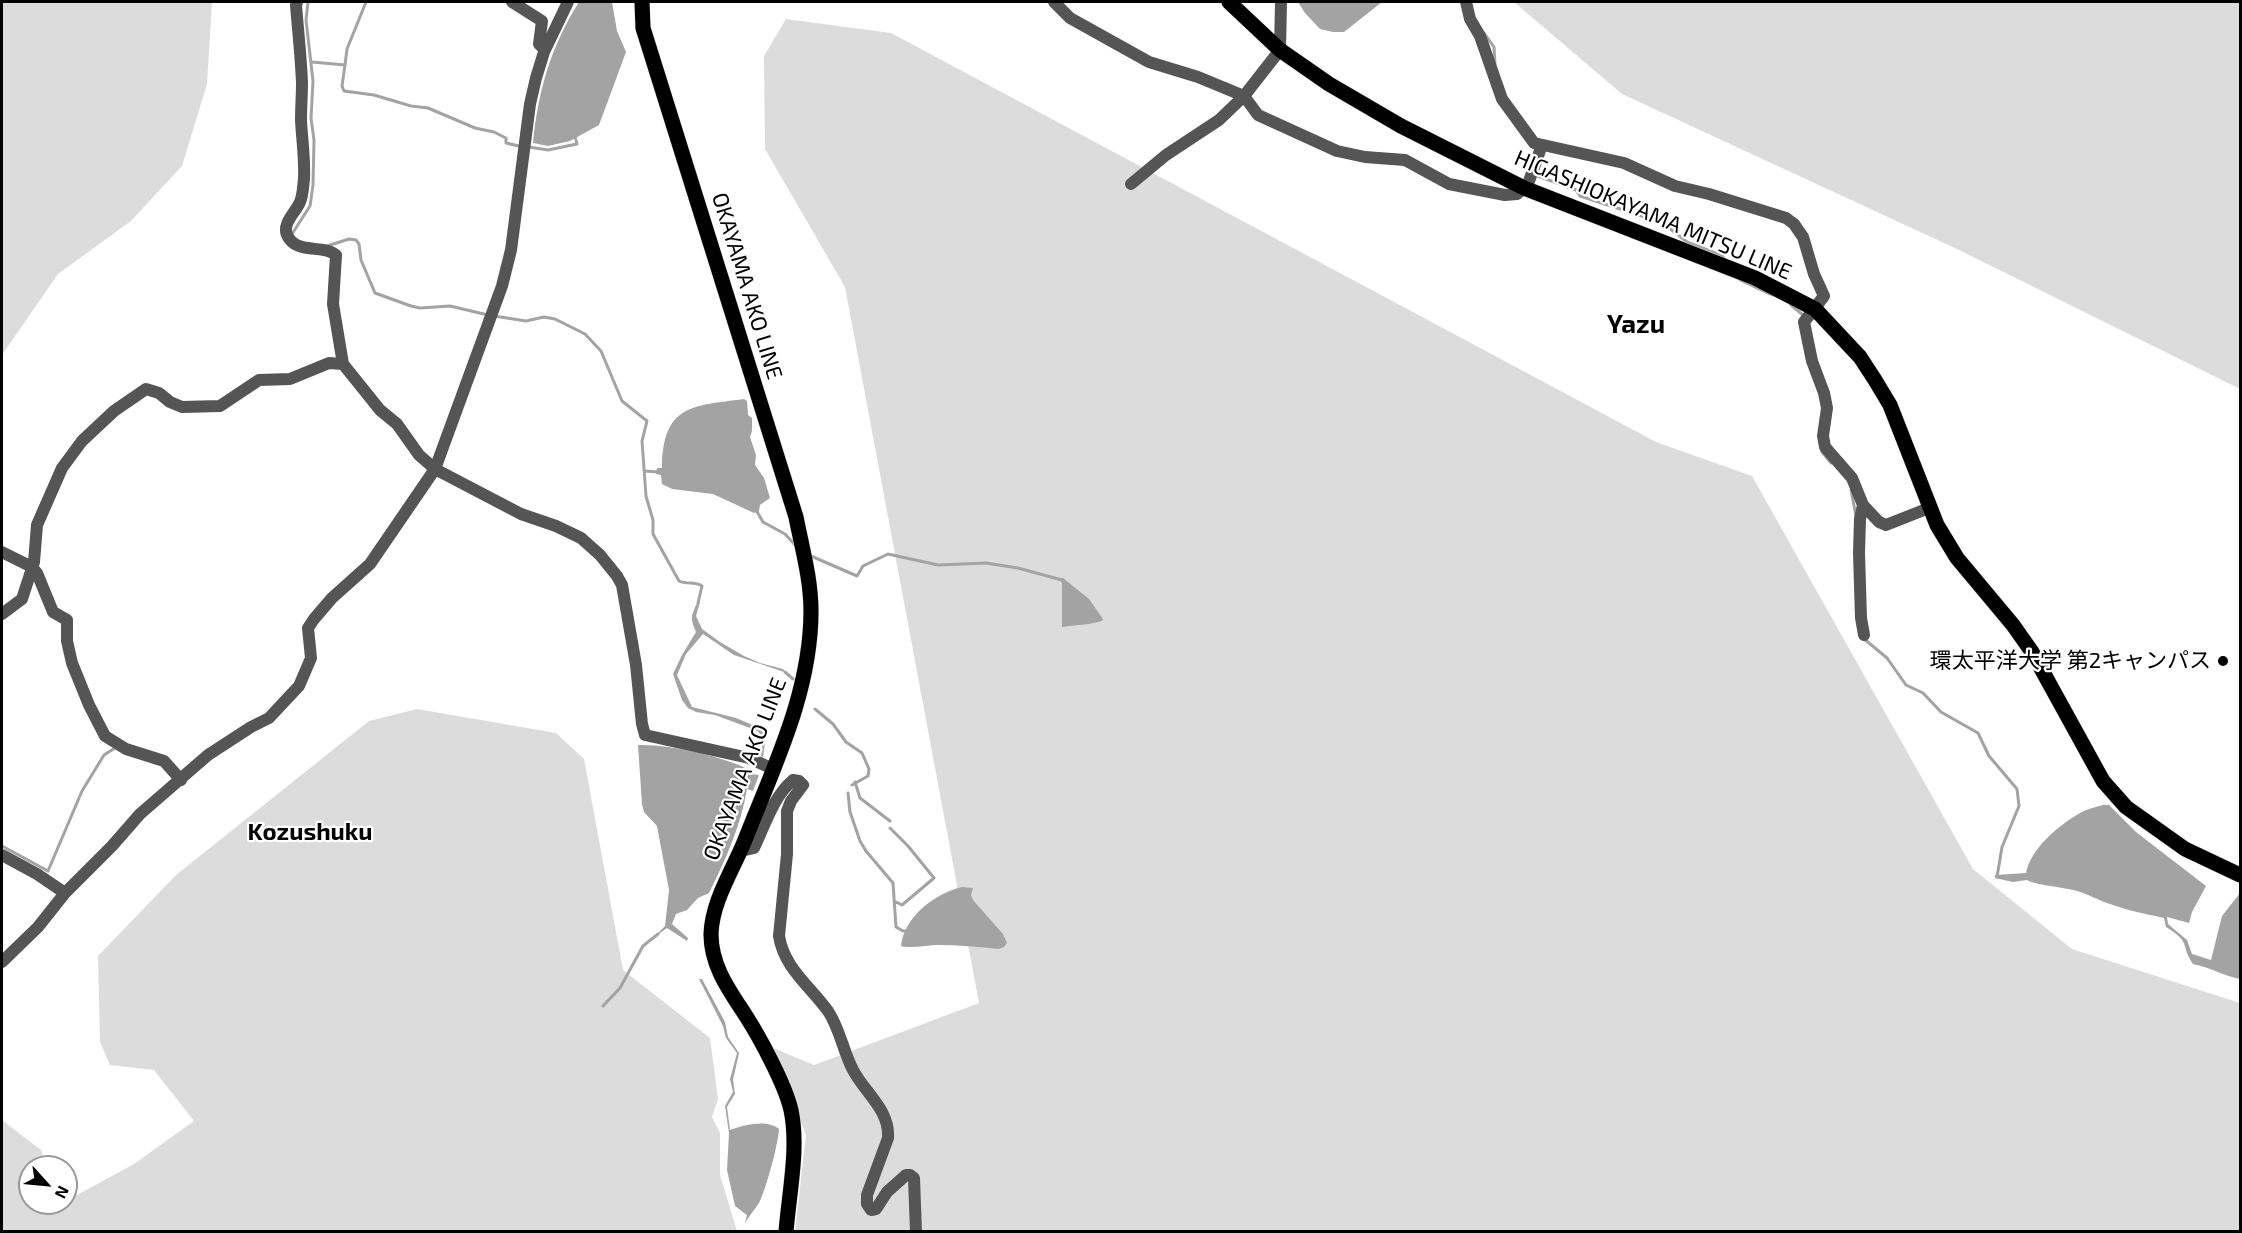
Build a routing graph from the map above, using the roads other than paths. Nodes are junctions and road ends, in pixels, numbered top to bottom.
1 (297, 2) edge
2 (512, 2) edge
3 (568, 2) edge
4 (642, 2) edge
5 (1054, 2) edge
6 (1229, 2) edge
7 (1281, 2) edge
8 (1466, 2) edge
9 (544, 50) junction
10 (1280, 50) junction
11 (1244, 96) junction
12 (1538, 144) junction
13 (1131, 184) dead end
14 (1524, 188) junction
15 (1815, 309) junction
16 (343, 364) junction
17 (435, 469) junction
18 (1863, 505) junction
19 (1929, 508) junction
20 (2, 552) edge
21 (32, 567) junction
22 (2, 614) edge
23 (1864, 635) dead end
24 (773, 769) junction
25 (181, 780) junction
26 (741, 852) junction
27 (2, 855) edge
28 (2241, 875) edge
29 (65, 893) junction
30 (2, 962) edge
31 (786, 1232) edge
32 (916, 1232) edge

1 - 16 street
2 - 9 street
3 - 9 street
4 - 24 main road, OKAYAMA AKO LINE
5 - 11 street
6 - 10 main road, HIGASHIOKAYAMA MITSU LINE
7 - 10 street
8 - 12 street
9 - 17 street
10 - 11 street
10 - 14 main road, HIGASHIOKAYAMA MITSU LINE
11 - 13 street
11 - 14 street
12 - 14 street
12 - 15 street
14 - 15 main road, HIGASHIOKAYAMA MITSU LINE
15 - 18 street
15 - 19 main road, HIGASHIOKAYAMA MITSU LINE
16 - 17 street
16 - 21 street
17 - 24 street
17 - 25 street
18 - 19 street
18 - 23 street
19 - 28 main road, HIGASHIOKAYAMA MITSU LINE
20 - 21 street
21 - 22 street
21 - 25 street
24 - 26 main road, OKAYAMA AKO LINE
25 - 29 street
26 - 31 main road, OKAYAMA AKO LINE
26 - 32 street
27 - 29 street
29 - 30 street

